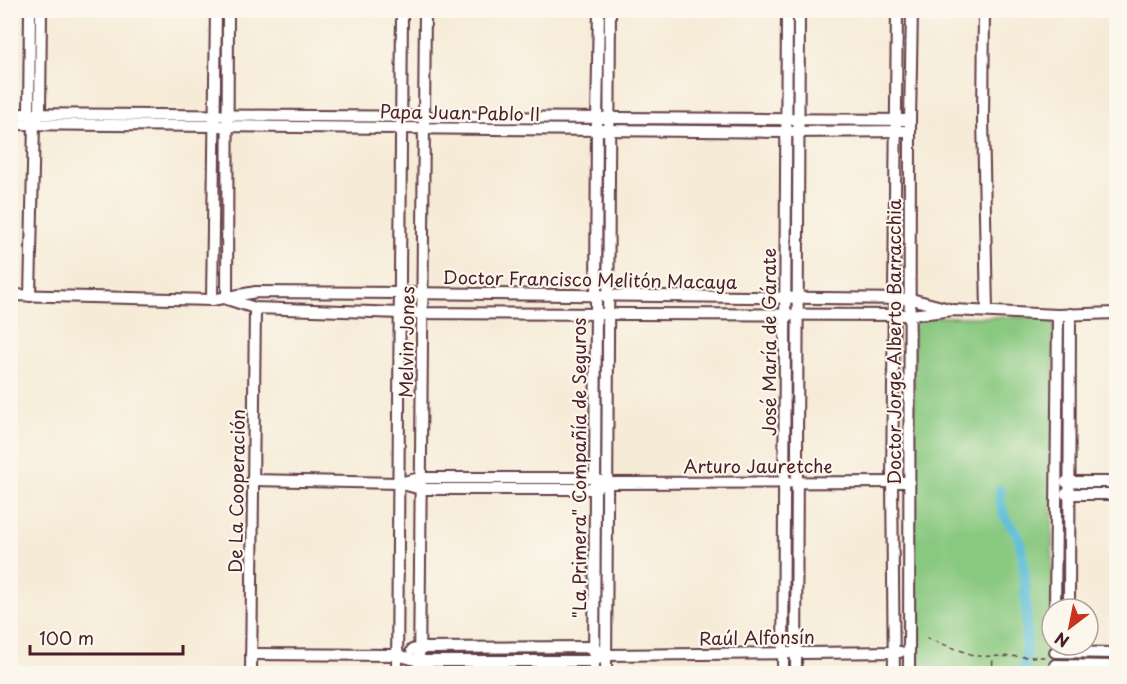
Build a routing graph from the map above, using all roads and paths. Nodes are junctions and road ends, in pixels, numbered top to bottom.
1 (30, 10) edge
2 (40, 10) edge
3 (216, 10) edge
4 (228, 10) edge
5 (402, 10) edge
6 (425, 10) edge
7 (599, 10) edge
8 (610, 10) edge
9 (787, 10) edge
10 (799, 10) edge
11 (897, 10) edge
12 (912, 10) edge
13 (984, 10) edge
14 (10, 114) edge
15 (34, 117) junction
16 (215, 121) junction
17 (227, 121) junction
18 (402, 123) junction
19 (425, 123) junction
20 (10, 124) edge
21 (602, 124) junction
22 (786, 126) junction
23 (799, 126) junction
24 (895, 126) junction
25 (910, 126) junction
26 (401, 293) junction
27 (424, 293) junction
28 (10, 295) edge
29 (30, 296) junction
30 (602, 296) junction
31 (785, 298) junction
32 (798, 298) junction
33 (227, 299) junction
34 (893, 299) junction
35 (911, 299) junction
36 (212, 300) junction
37 (255, 308) junction
38 (952, 310) junction
39 (987, 310) junction
40 (401, 313) junction
41 (424, 313) junction
42 (1116, 313) edge
43 (602, 314) junction
44 (1070, 314) junction
45 (785, 315) junction
46 (798, 315) junction
47 (893, 315) junction
48 (911, 315) junction
49 (1058, 315) junction
50 (252, 480) junction
51 (797, 481) junction
52 (784, 482) junction
53 (892, 482) junction
54 (909, 482) junction
55 (1057, 482) junction
56 (1071, 482) junction
57 (1116, 482) edge
58 (399, 483) junction
59 (421, 483) junction
60 (594, 483) junction
61 (606, 483) junction
62 (1057, 494) junction
63 (1071, 494) junction
64 (1116, 494) edge
65 (1055, 597) edge
66 (1069, 597) edge
67 (926, 638) dead end
68 (594, 647) junction
69 (419, 648) junction
70 (909, 651) junction
71 (894, 652) junction
72 (1100, 652) edge
73 (796, 653) junction
74 (1116, 653) edge
75 (251, 654) junction
76 (783, 654) junction
77 (397, 655) junction
78 (606, 655) junction
79 (993, 656) junction
80 (1037, 657) dead end
81 (419, 661) junction
82 (594, 661) junction
83 (1116, 666) edge
84 (1055, 669) edge
85 (1069, 669) edge
86 (251, 674) edge
87 (397, 674) edge
88 (419, 674) edge
89 (594, 674) edge
90 (606, 674) edge
91 (783, 674) edge
92 (796, 674) edge
93 (894, 674) edge
94 (909, 674) edge
95 (992, 674) edge

1 - 15 street
2 - 15 street
3 - 16 street
4 - 17 street
5 - 18 street, Melvin Jones
6 - 19 street, Melvin Jones
7 - 21 street, "La Primera" Compañía de Seguros
8 - 21 street, "La Primera" Compañía de Seguros
9 - 22 street, José María de Gárate
10 - 23 street, José María de Gárate
11 - 24 street, Doctor Jorge Alberto Barracchia
12 - 25 street, Doctor Jorge Alberto Barracchia
13 - 39 street
14 - 15 street, Papa Juan Pablo II
15 - 16 street, Papa Juan Pablo II
15 - 20 street, Papa Juan Pablo II
15 - 29 street
16 - 17 street, Papa Juan Pablo II
16 - 36 street
17 - 18 street, Papa Juan Pablo II
17 - 33 street
18 - 19 street, Papa Juan Pablo II
18 - 26 street, Melvin Jones
19 - 21 street, Papa Juan Pablo II
19 - 27 street, Melvin Jones
21 - 22 street, Papa Juan Pablo II
21 - 30 street, "La Primera" Compañía de Seguros
22 - 23 street, Papa Juan Pablo II
22 - 31 street, José María de Gárate
23 - 24 street, Papa Juan Pablo II
23 - 32 street, José María de Gárate
24 - 25 street, Papa Juan Pablo II
24 - 34 street, Doctor Jorge Alberto Barracchia
25 - 35 street, Doctor Jorge Alberto Barracchia
26 - 27 street, Doctor Francisco Melitón Macaya
26 - 33 street, Doctor Francisco Melitón Macaya
26 - 40 street, Melvin Jones
27 - 30 street, Doctor Francisco Melitón Macaya
27 - 41 street, Melvin Jones
28 - 29 street, Doctor Francisco Melitón Macaya
29 - 36 street, Doctor Francisco Melitón Macaya
30 - 31 street, Doctor Francisco Melitón Macaya
30 - 43 street, "La Primera" Compañía de Seguros
31 - 32 street, Doctor Francisco Melitón Macaya
31 - 45 street, José María de Gárate
32 - 34 street, Doctor Francisco Melitón Macaya
32 - 46 street, José María de Gárate
33 - 36 street, Doctor Francisco Melitón Macaya
33 - 37 street, Doctor Francisco Melitón Macaya
34 - 35 street, Doctor Francisco Melitón Macaya
34 - 47 street, Doctor Jorge Alberto Barracchia
35 - 38 street, Doctor Francisco Melitón Macaya
35 - 48 street, Doctor Jorge Alberto Barracchia
37 - 40 street, Doctor Francisco Melitón Macaya
37 - 50 street, De La Cooperación
38 - 39 street, Doctor Francisco Melitón Macaya
38 - 48 street, Doctor Francisco Melitón Macaya
39 - 49 street, Doctor Francisco Melitón Macaya
40 - 41 street, Doctor Francisco Melitón Macaya
40 - 58 street, Melvin Jones
41 - 43 street, Doctor Francisco Melitón Macaya
41 - 59 street, Melvin Jones
42 - 44 street, Doctor Francisco Melitón Macaya
43 - 45 street, Doctor Francisco Melitón Macaya
43 - 60 street, "La Primera" Compañía de Seguros
43 - 61 street, "La Primera" Compañía de Seguros
44 - 49 street, Doctor Francisco Melitón Macaya
44 - 56 street
45 - 46 street, Doctor Francisco Melitón Macaya
45 - 52 street, José María de Gárate
46 - 47 street, Doctor Francisco Melitón Macaya
46 - 51 street, José María de Gárate
47 - 48 street, Doctor Francisco Melitón Macaya
47 - 53 street, Doctor Jorge Alberto Barracchia
48 - 54 street, Doctor Jorge Alberto Barracchia
49 - 55 street
50 - 58 street, Arturo Jauretche
50 - 75 street, De La Cooperación
51 - 52 street, Arturo Jauretche
51 - 53 street, Arturo Jauretche
51 - 73 street, José María de Gárate
52 - 61 street, Arturo Jauretche
52 - 76 street, José María de Gárate
53 - 54 street, Arturo Jauretche
53 - 71 street, Doctor Jorge Alberto Barracchia
54 - 70 street, Doctor Jorge Alberto Barracchia
55 - 56 street
55 - 62 street
56 - 57 street
56 - 63 street
58 - 59 street, Arturo Jauretche
58 - 77 street, Melvin Jones
59 - 60 street, Arturo Jauretche
59 - 69 street, Melvin Jones
60 - 61 street, Arturo Jauretche
60 - 68 street, "La Primera" Compañía de Seguros
61 - 78 street, "La Primera" Compañía de Seguros
62 - 63 street
62 - 65 street
63 - 64 street
63 - 66 street
67 - 79 path
68 - 69 street, Raúl Alfonsín
68 - 78 street
68 - 82 street, "La Primera" Compañía de Seguros
69 - 77 street, Raúl Alfonsín
69 - 81 street, Melvin Jones
70 - 71 street, Raúl Alfonsín
70 - 94 street, Doctor Jorge Alberto Barracchia
71 - 73 street, Raúl Alfonsín
71 - 93 street, Doctor Jorge Alberto Barracchia
72 - 74 street
73 - 76 street, Raúl Alfonsín
73 - 92 street, José María de Gárate
75 - 77 street, Raúl Alfonsín
75 - 86 street, De La Cooperación
76 - 78 street, Raúl Alfonsín
76 - 91 street, José María de Gárate
77 - 81 street, Raúl Alfonsín
77 - 87 street, Melvin Jones
78 - 82 street, Raúl Alfonsín
78 - 90 street, "La Primera" Compañía de Seguros
79 - 80 path
79 - 95 path
81 - 82 street, Raúl Alfonsín
81 - 88 street, Melvin Jones
82 - 89 street, "La Primera" Compañía de Seguros
83 - 85 street
84 - 85 street

